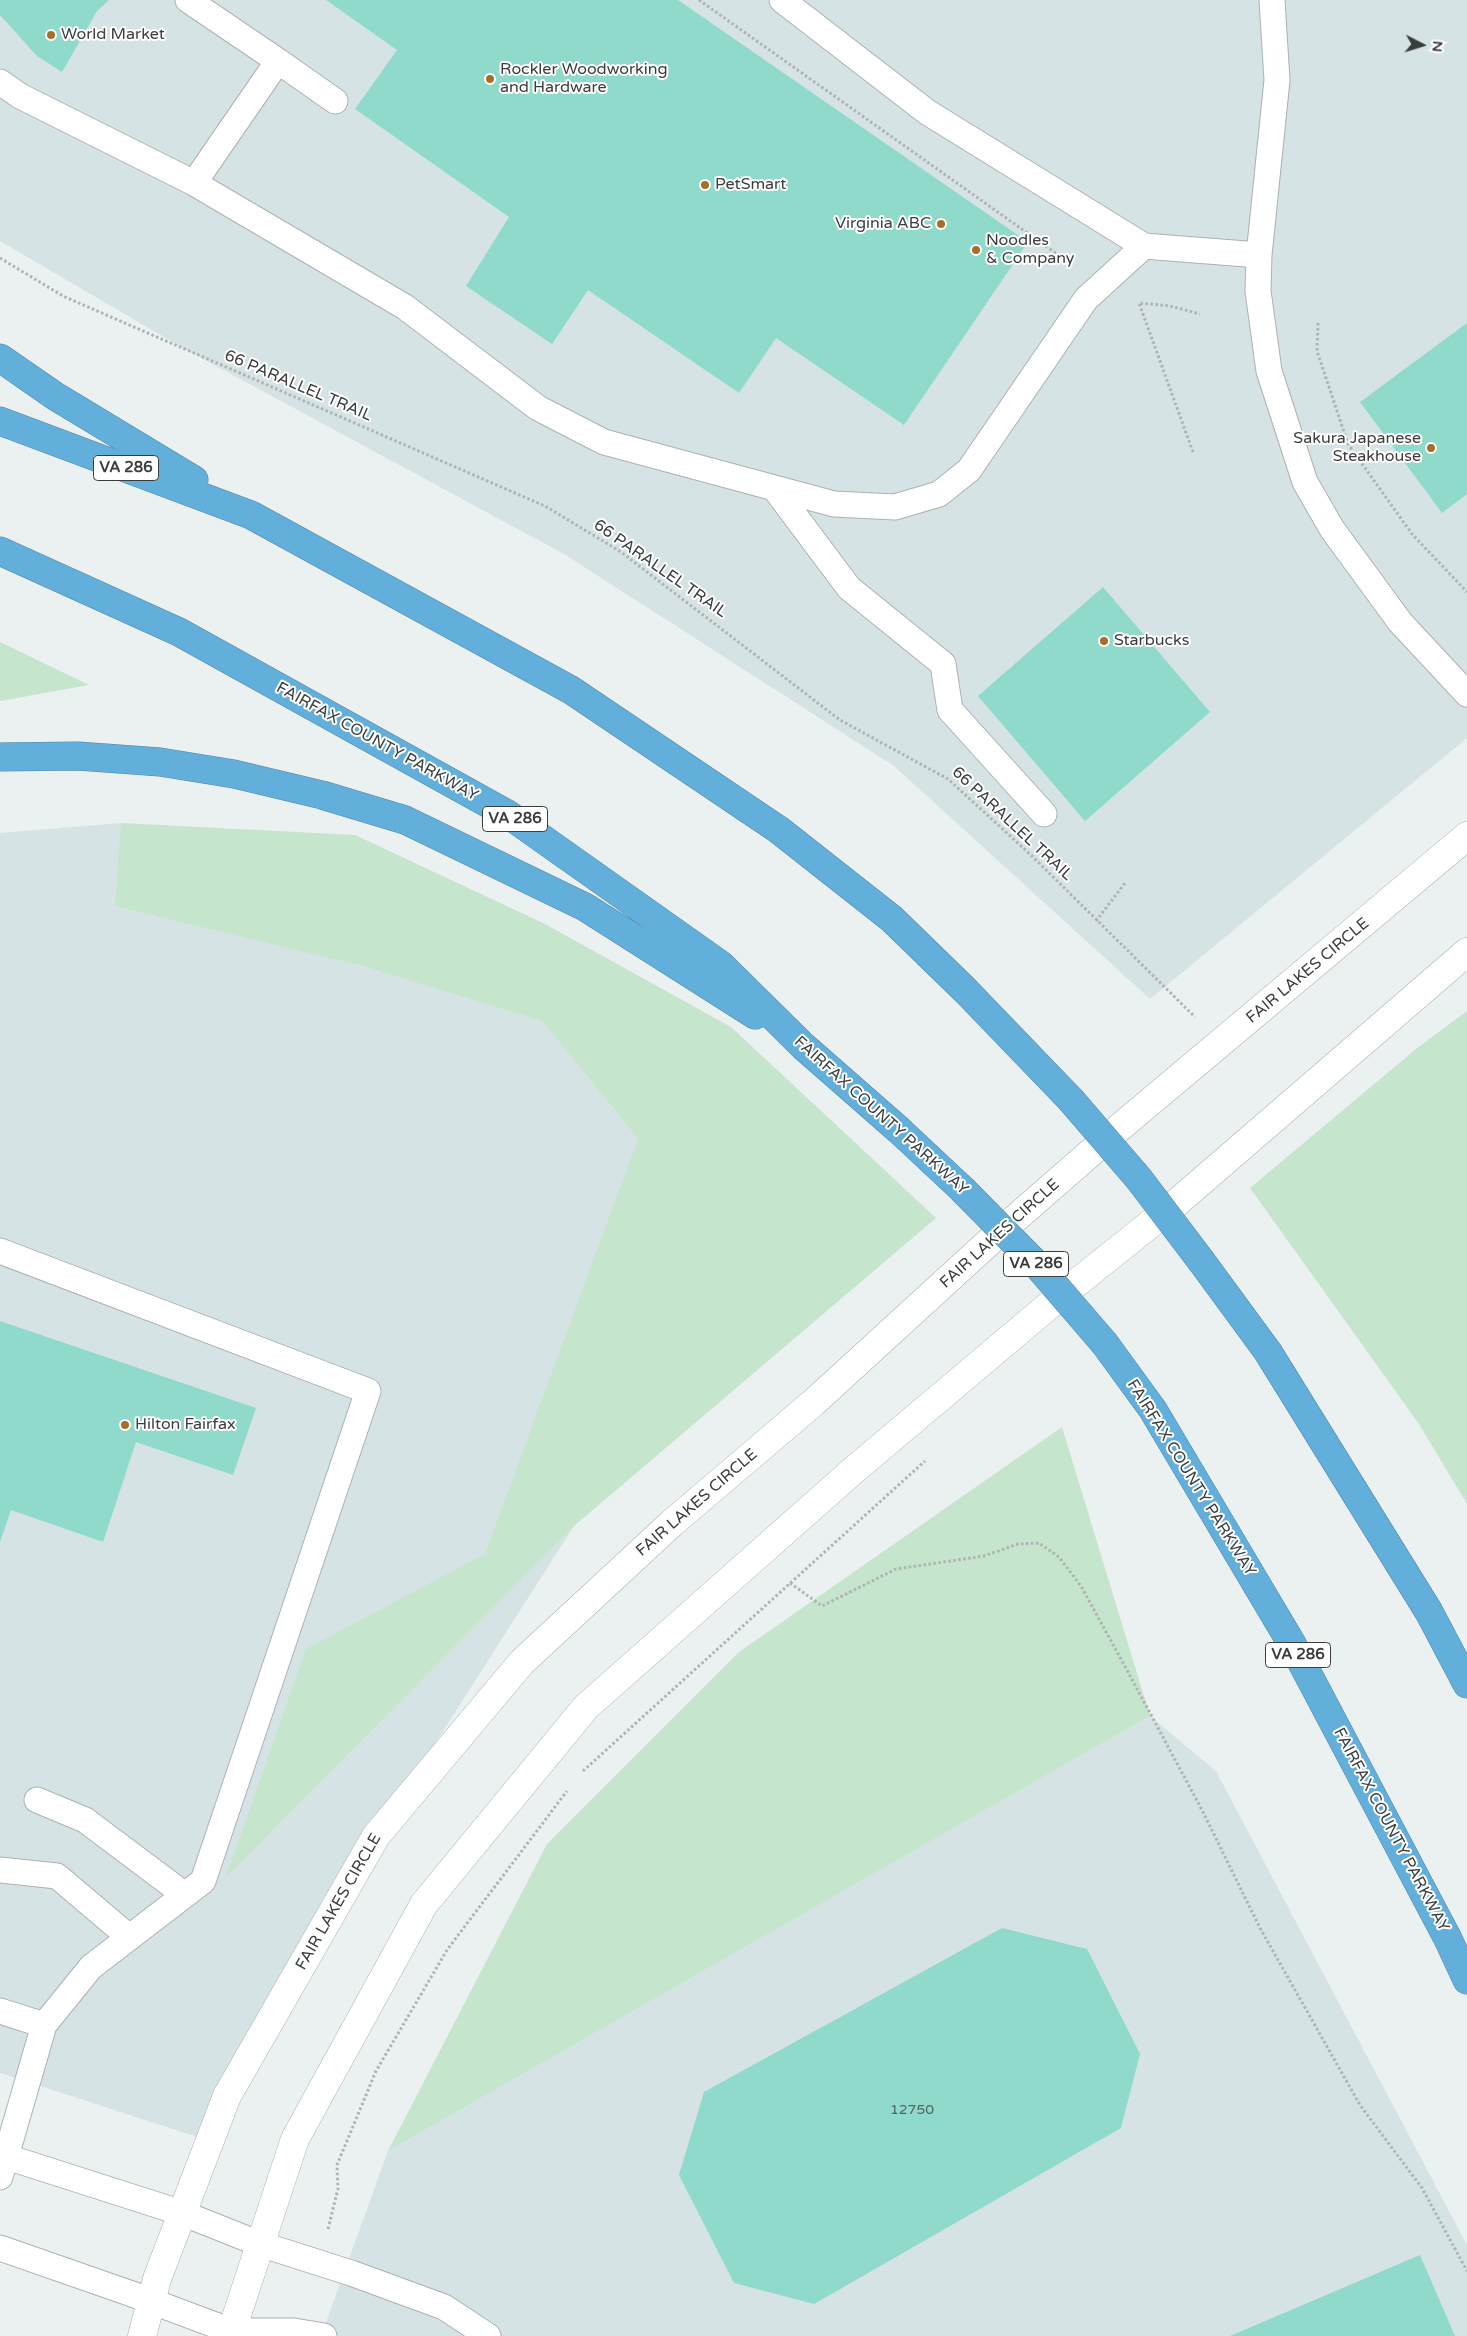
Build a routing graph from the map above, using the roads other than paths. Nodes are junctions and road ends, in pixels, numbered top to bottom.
1 (188, 0) edge
2 (782, 0) edge
3 (1272, 0) edge
4 (278, 60) junction
5 (0, 82) edge
6 (335, 100) dead end
7 (194, 183) junction
8 (1144, 246) junction
9 (1259, 255) junction
10 (0, 358) edge
11 (0, 421) edge
12 (776, 489) junction
13 (251, 514) junction
14 (0, 551) edge
15 (1467, 694) edge
16 (0, 756) edge
17 (1044, 814) dead end
18 (1467, 836) edge
19 (1467, 952) edge
20 (803, 1046) junction
21 (0, 1251) edge
22 (1467, 1684) edge
23 (37, 1800) dead end
24 (0, 1870) edge
25 (185, 1895) junction
26 (129, 1937) junction
27 (1467, 1980) edge
28 (0, 2011) edge
29 (44, 2025) junction
30 (3, 2167) edge
31 (182, 2214) junction
32 (260, 2244) junction
33 (0, 2248) edge
34 (152, 2301) junction
35 (231, 2334) edge
36 (142, 2336) edge
37 (324, 2336) edge
38 (488, 2336) edge

1 - 4 lane
2 - 8 lane
3 - 9 lane
4 - 6 lane
4 - 7 lane
5 - 7 lane
7 - 12 lane
8 - 9 lane
8 - 12 lane
9 - 15 lane
10 - 13 highway
11 - 13 highway, VA 286
12 - 17 lane
13 - 22 highway, VA 286, bridge
14 - 20 highway, FAIRFAX COUNTY PARKWAY / VA 286
16 - 20 highway
18 - 31 street, FAIR LAKES CIRCLE
19 - 32 street
20 - 27 highway, FAIRFAX COUNTY PARKWAY / VA 286, bridge
21 - 25 lane
23 - 25 lane
24 - 26 lane
25 - 26 lane
26 - 29 lane
28 - 29 lane
29 - 30 lane
30 - 31 lane
31 - 32 lane
31 - 34 street, FAIR LAKES CIRCLE
32 - 35 street
32 - 38 lane
33 - 34 lane
34 - 35 lane
34 - 36 street, FAIR LAKES CIRCLE
35 - 37 lane

